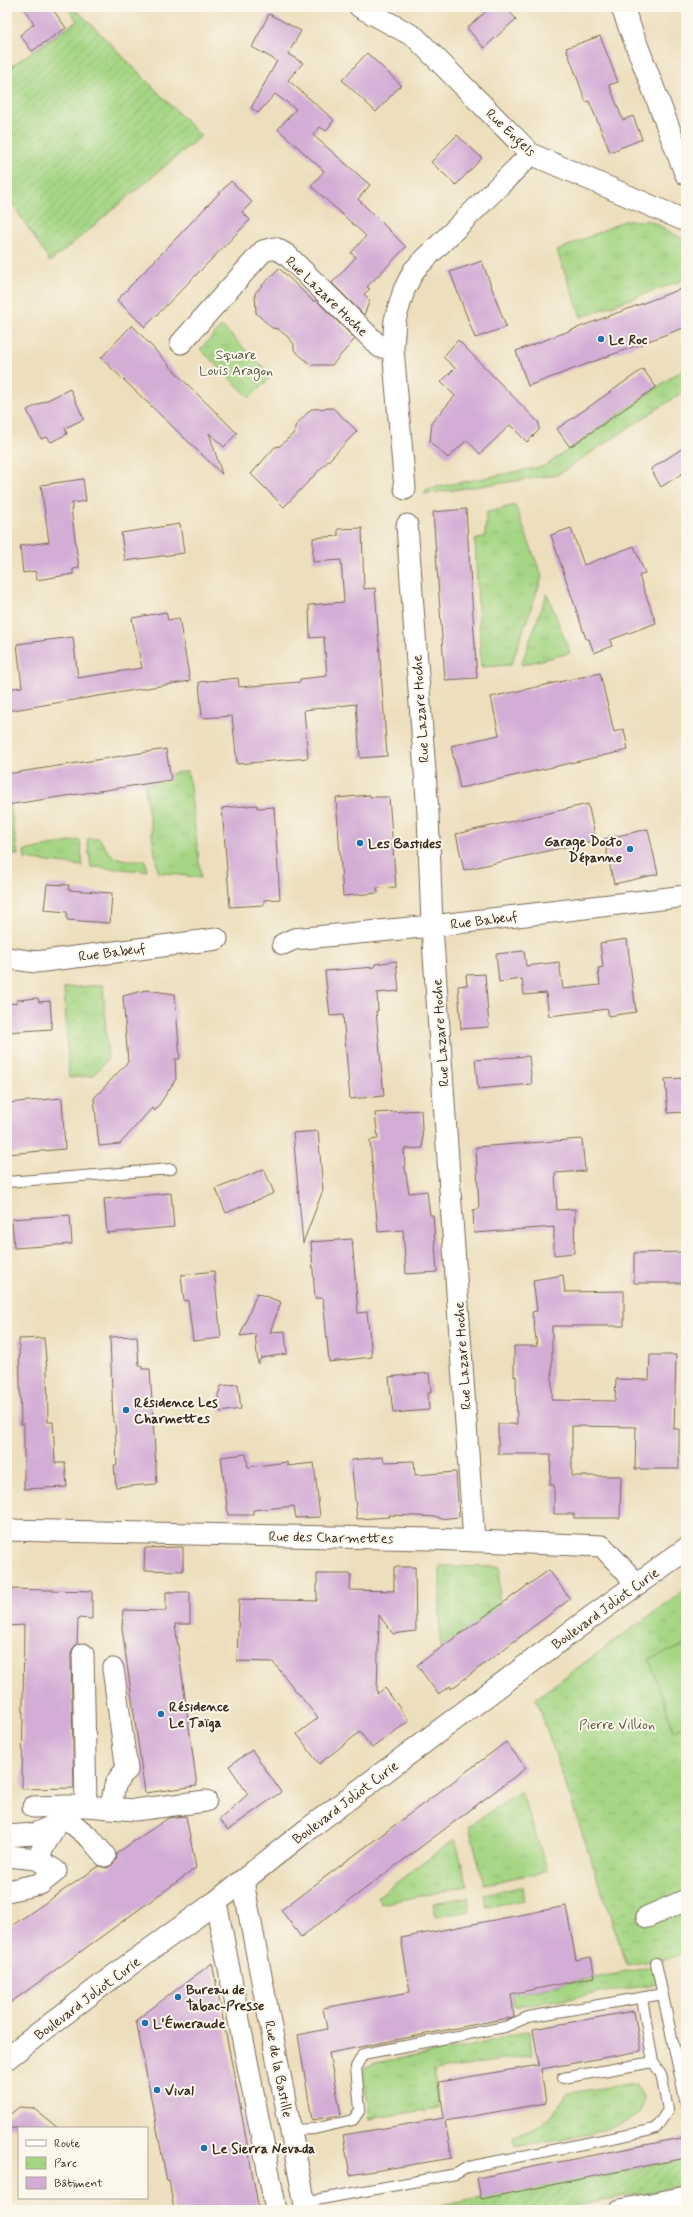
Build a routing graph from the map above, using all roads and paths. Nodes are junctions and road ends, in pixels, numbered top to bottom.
1 (360, 7) edge
2 (622, 7) edge
3 (531, 154) junction
4 (686, 174) edge
5 (686, 221) edge
6 (180, 343) dead end
7 (393, 348) junction
8 (405, 489) dead end
9 (407, 525) dead end
10 (686, 896) edge
11 (432, 926) junction
12 (217, 939) dead end
13 (283, 944) dead end
14 (7, 958) edge
15 (171, 1169) dead end
16 (7, 1182) edge
17 (7, 1530) edge
18 (474, 1541) junction
19 (686, 1549) edge
20 (638, 1585) junction
21 (83, 1654) dead end
22 (113, 1669) dead end
23 (84, 1766) junction
24 (118, 1776) junction
25 (206, 1801) dead end
26 (33, 1807) dead end
27 (112, 1807) junction
28 (68, 1813) junction
29 (7, 1836) edge
30 (7, 1856) edge
31 (105, 1856) dead end
32 (37, 1859) junction
33 (243, 1882) junction
34 (7, 1891) edge
35 (686, 1900) edge
36 (216, 1902) junction
37 (647, 1917) dead end
38 (656, 1963) dead end
39 (663, 1994) junction
40 (642, 1998) junction
41 (7, 2058) edge
42 (653, 2062) junction
43 (563, 2078) dead end
44 (686, 2104) edge
45 (290, 2130) junction
46 (686, 2198) edge
47 (305, 2206) edge
48 (276, 2210) edge
49 (620, 2210) edge

1 - 3 street, Rue Engels
2 - 4 street
3 - 5 street, Rue Engels
3 - 7 street
6 - 7 street, Rue Lazare Hoche
7 - 8 street
9 - 11 street, Rue Lazare Hoche
10 - 11 street, Rue Babeuf
11 - 13 street, Rue Babeuf
11 - 18 street, Rue Lazare Hoche
12 - 14 street, Rue Babeuf
15 - 16 lane
17 - 18 street, Rue des Charmettes
18 - 20 street, Rue des Charmettes
19 - 20 street, Boulevard Joliot Curie
20 - 33 street, Boulevard Joliot Curie
21 - 23 street
22 - 24 street
23 - 24 street
23 - 28 street
24 - 27 street
25 - 27 street
26 - 28 street
27 - 28 street
28 - 29 street
28 - 31 street
28 - 32 street
30 - 32 street
32 - 34 street
33 - 36 street, Boulevard Joliot Curie
33 - 45 street, Rue de la Bastille
35 - 37 street
36 - 41 street, Boulevard Joliot Curie
36 - 48 street
38 - 39 lane
39 - 40 lane
39 - 44 lane
40 - 42 lane
40 - 45 lane
42 - 43 lane
42 - 47 lane
45 - 47 street, Rue de la Bastille
46 - 49 street

